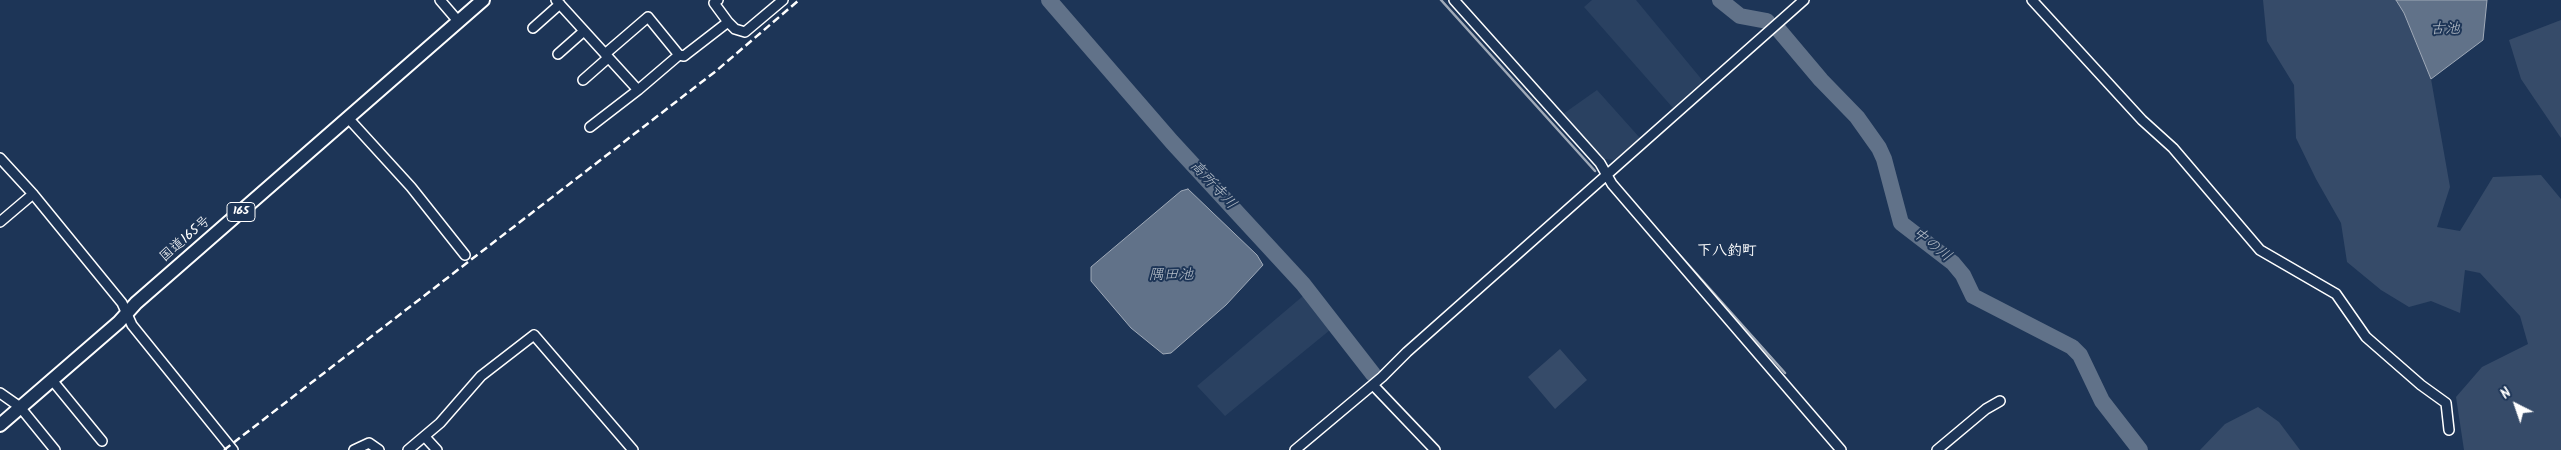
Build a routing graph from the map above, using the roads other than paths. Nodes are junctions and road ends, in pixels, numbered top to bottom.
1 (440, 0) edge
2 (483, 0) edge
3 (718, 0) edge
4 (783, 0) edge
5 (1454, 0) edge
6 (1804, 0) edge
7 (2032, 0) edge
8 (558, 2) edge
9 (458, 21) junction
10 (728, 22) junction
11 (533, 28) dead end
12 (584, 31) junction
13 (558, 54) dead end
14 (679, 55) junction
15 (606, 56) junction
16 (583, 80) dead end
17 (638, 90) junction
18 (349, 118) junction
19 (590, 127) dead end
20 (0, 158) edge
21 (1607, 174) junction
22 (33, 194) junction
23 (0, 222) edge
24 (466, 255) dead end
25 (126, 313) junction
26 (52, 380) junction
27 (1373, 385) junction
28 (0, 393) edge
29 (2000, 401) dead end
30 (20, 407) junction
31 (0, 425) edge
32 (2449, 430) dead end
33 (425, 437) junction
34 (102, 441) dead end
35 (55, 450) edge
36 (233, 450) edge
37 (354, 450) edge
38 (379, 450) edge
39 (408, 450) edge
40 (437, 450) edge
41 (632, 450) edge
42 (1294, 450) edge
43 (1435, 450) edge
44 (1841, 450) edge
45 (1937, 450) edge

1 - 9 street
2 - 9 highway, 国道165号 / 165
3 - 10 street
4 - 10 street
5 - 21 street
6 - 21 street
7 - 32 street
8 - 11 street
8 - 12 street
9 - 18 highway, 国道165号 / 165
10 - 14 street
12 - 13 street
12 - 15 street
14 - 15 street
14 - 17 street
15 - 16 street
15 - 17 street
17 - 19 street
18 - 24 street
18 - 25 highway, 国道165号 / 165
20 - 22 street
21 - 27 street
21 - 44 street
22 - 23 street
22 - 25 street
25 - 26 highway, 国道165号 / 165
25 - 36 street
26 - 30 highway, 国道165号 / 165
26 - 34 street
27 - 42 street
27 - 43 street
28 - 30 street
29 - 45 street
30 - 31 highway, 国道165号 / 165
30 - 35 street
33 - 39 street
33 - 40 street
33 - 41 street
37 - 38 street

